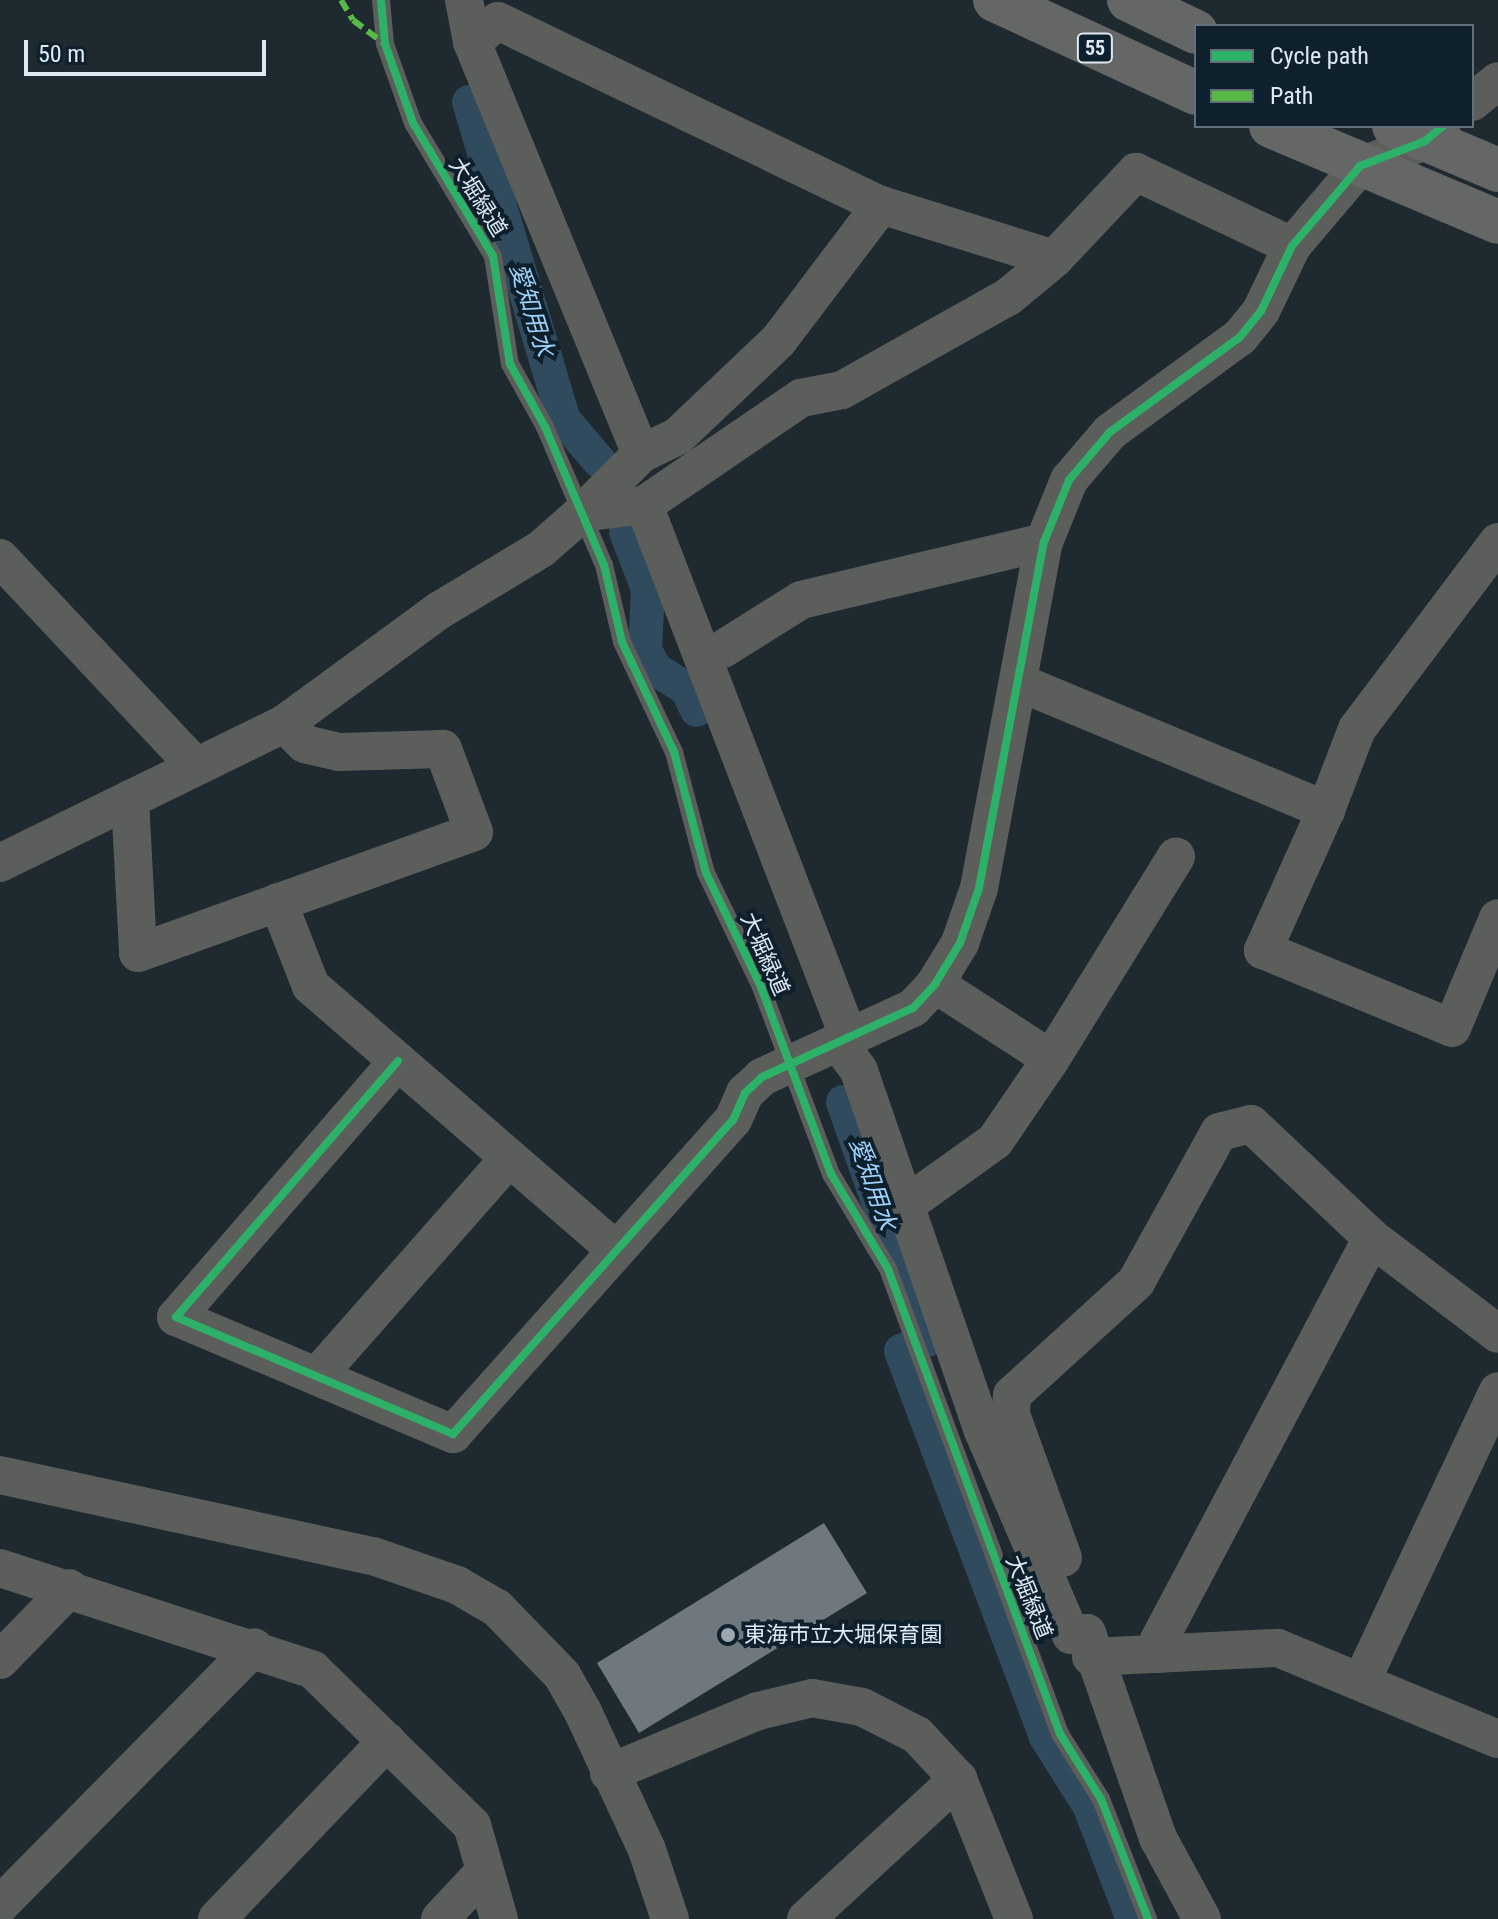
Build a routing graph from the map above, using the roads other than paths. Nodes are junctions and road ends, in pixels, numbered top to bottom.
1 (381, 0) edge
2 (464, 0) edge
3 (995, 0) edge
4 (1129, 0) edge
5 (1194, 31) edge
6 (472, 42) junction
7 (1498, 81) edge
8 (1194, 92) edge
9 (1474, 100) edge
10 (1275, 128) edge
11 (1421, 131) edge
12 (1360, 166) junction
13 (1498, 170) edge
14 (881, 205) junction
15 (1498, 222) edge
16 (1292, 246) junction
17 (1054, 259) junction
18 (641, 454) junction
19 (644, 505) junction
20 (582, 513) junction
21 (1044, 542) junction
22 (1498, 542) edge
23 (0, 558) edge
24 (723, 649) dead end
25 (1018, 682) junction
26 (284, 724) junction
27 (195, 766) junction
28 (130, 799) junction
29 (1326, 810) junction
30 (1176, 857) dead end
31 (0, 863) edge
32 (278, 902) junction
33 (1498, 918) edge
34 (935, 984) junction
35 (844, 1041) junction
36 (1051, 1059) junction
37 (398, 1061) junction
38 (791, 1067) junction
39 (509, 1158) junction
40 (907, 1204) junction
41 (1372, 1238) junction
42 (615, 1249) junction
43 (1498, 1334) edge
44 (317, 1376) junction
45 (1498, 1391) edge
46 (0, 1475) edge
47 (0, 1568) edge
48 (70, 1588) junction
49 (1089, 1645) junction
50 (254, 1647) junction
51 (1158, 1654) junction
52 (0, 1660) edge
53 (1362, 1680) junction
54 (1498, 1739) edge
55 (387, 1741) junction
56 (609, 1773) junction
57 (958, 1779) junction
58 (484, 1872) junction
59 (0, 1905) edge
60 (217, 1919) edge
61 (440, 1919) edge
62 (499, 1919) edge
63 (670, 1919) edge
64 (806, 1919) edge
65 (1014, 1919) edge
66 (1148, 1919) edge
67 (1202, 1919) edge

1 - 20 lane, 大堀緑道
2 - 6 street
3 - 8 main road, 55
4 - 5 main road
6 - 14 street
6 - 18 street
7 - 9 street
10 - 12 main road
11 - 12 street
11 - 13 main road
12 - 15 main road
12 - 16 street
14 - 17 street
14 - 18 street
16 - 17 street
16 - 21 street
17 - 19 street
18 - 20 street
19 - 20 street
19 - 35 street
20 - 26 street
20 - 38 lane, 大堀緑道
21 - 24 street
21 - 25 street
22 - 29 street
23 - 27 street
25 - 29 street
25 - 34 street
26 - 27 street
26 - 32 street
27 - 28 street
28 - 31 street
28 - 32 street
29 - 33 street
30 - 36 street
32 - 37 street
34 - 35 street
34 - 36 street
35 - 38 street
35 - 40 street
36 - 40 street
37 - 39 street
37 - 44 street
38 - 42 street
38 - 66 lane, 大堀緑道
39 - 42 street
39 - 44 street
40 - 49 street
41 - 43 street
41 - 49 street
41 - 51 street
42 - 44 street
45 - 53 street
46 - 56 street
47 - 48 street
48 - 50 street
48 - 52 street
49 - 51 street
49 - 67 street
50 - 55 street
50 - 59 street
51 - 53 street
53 - 54 street
55 - 58 street
55 - 60 street
56 - 57 street
56 - 63 street
57 - 64 street
57 - 65 street
58 - 61 street
58 - 62 street

